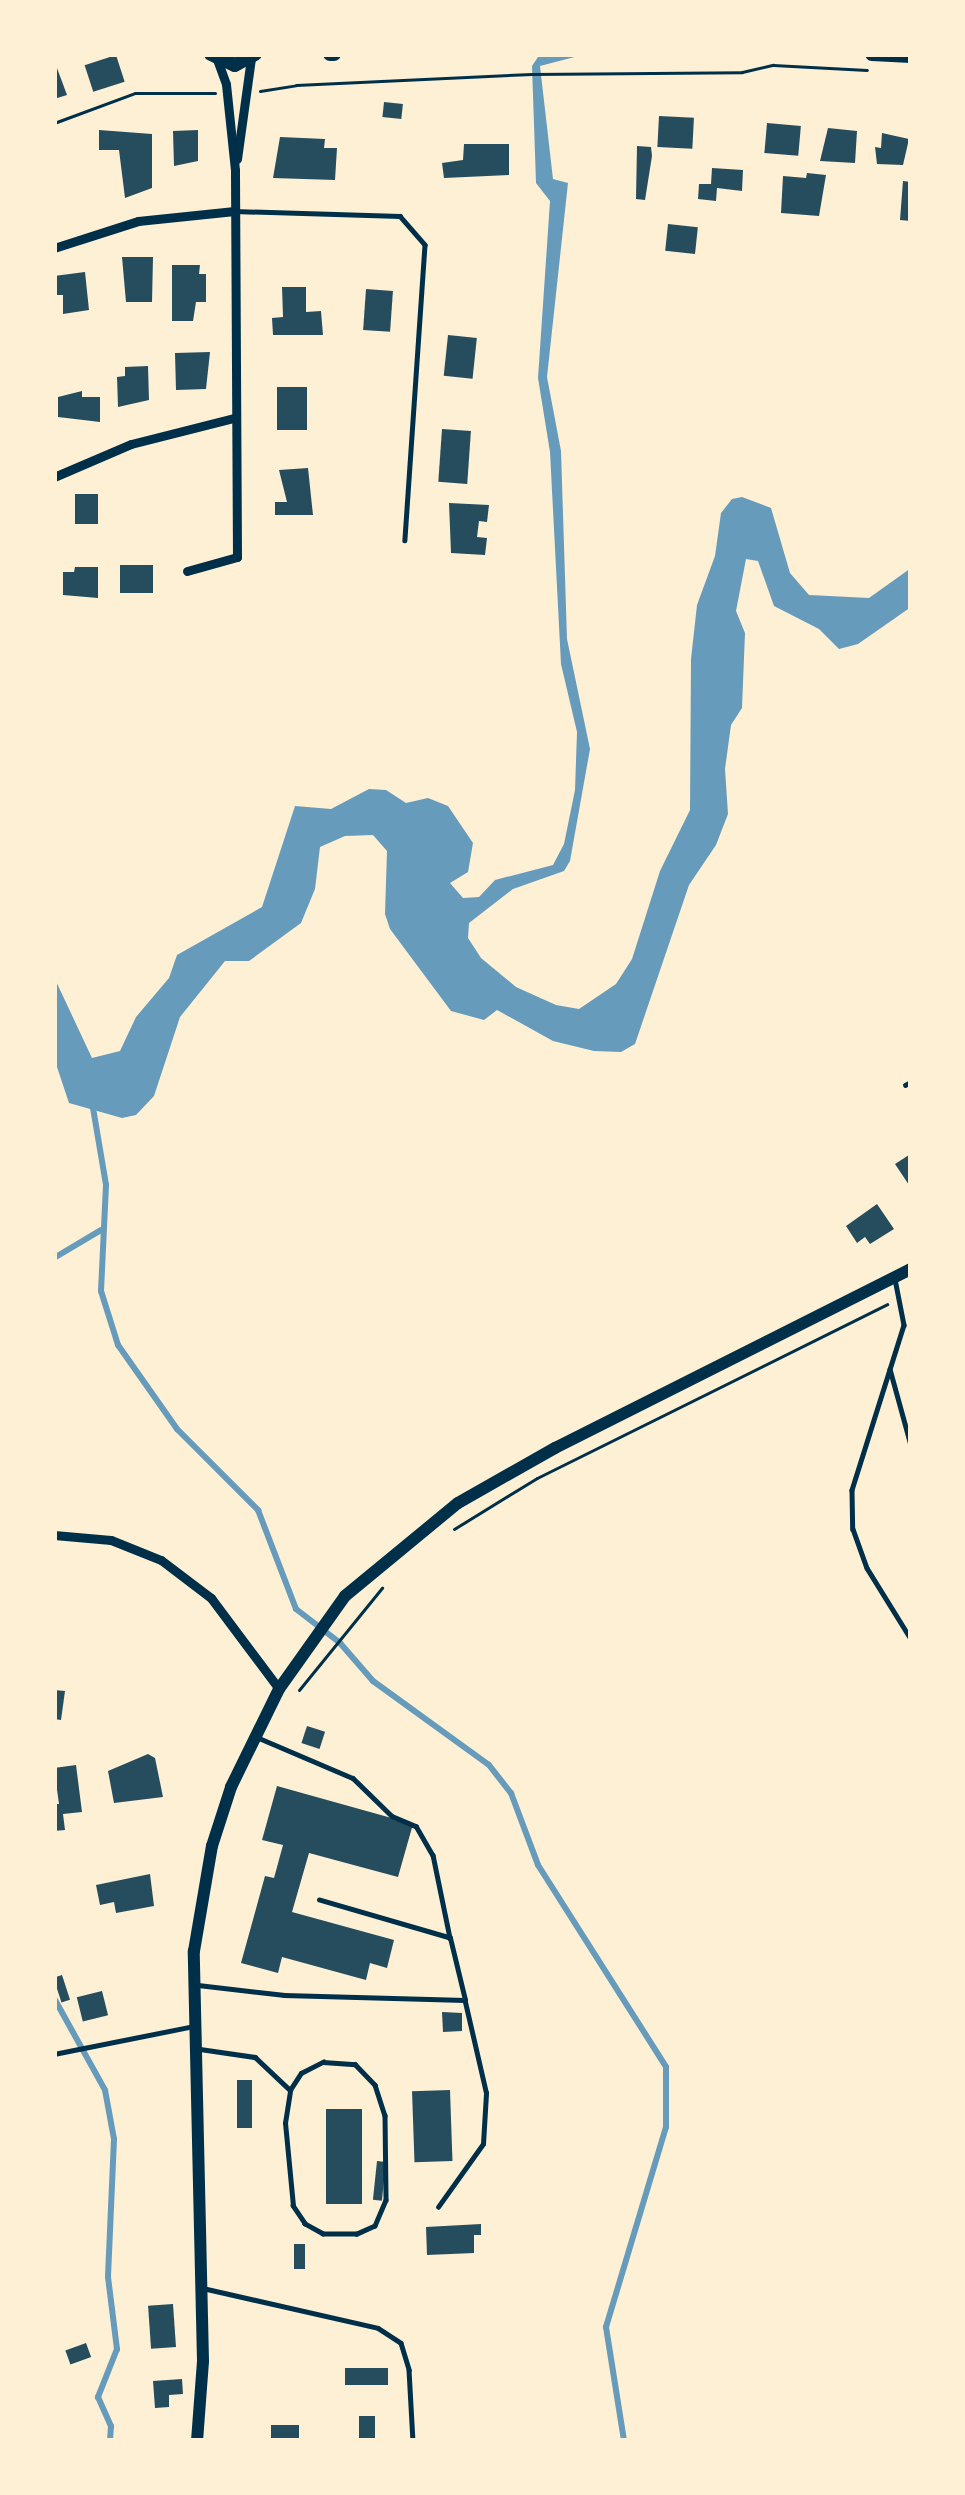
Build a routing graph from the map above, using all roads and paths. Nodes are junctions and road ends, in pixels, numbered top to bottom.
1 (872, 54) edge
2 (255, 55) edge
3 (911, 56) edge
4 (214, 57) edge
5 (883, 71) dead end
6 (227, 92) junction
7 (244, 92) junction
8 (54, 123) edge
9 (235, 170) junction
10 (234, 211) junction
11 (54, 248) edge
12 (235, 418) junction
13 (54, 477) edge
14 (405, 540) dead end
15 (187, 571) dead end
16 (911, 1269) edge
17 (895, 1277) junction
18 (882, 1308) dead end
19 (890, 1367) junction
20 (911, 1444) edge
21 (54, 1535) edge
22 (443, 1535) dead end
23 (382, 1587) dead end
24 (911, 1639) edge
25 (279, 1689) junction
26 (254, 1736) junction
27 (320, 1900) dead end
28 (451, 1938) junction
29 (193, 1984) junction
30 (465, 2000) junction
31 (194, 2026) junction
32 (195, 2049) junction
33 (54, 2054) edge
34 (290, 2090) junction
35 (438, 2207) dead end
36 (201, 2288) junction
37 (197, 2441) edge
38 (413, 2441) edge

1 - 3 main road
2 - 4 main road
2 - 7 street
4 - 6 street
5 - 7 path
6 - 8 path
6 - 9 street
7 - 9 street
9 - 10 street
10 - 11 street
10 - 12 street
10 - 14 lane
12 - 13 street
12 - 15 street
16 - 17 street
17 - 19 lane
17 - 25 street
18 - 22 path
19 - 20 lane
19 - 24 lane
21 - 25 street
23 - 25 path
25 - 26 street
26 - 28 lane
26 - 29 street
27 - 28 lane
28 - 30 lane
29 - 30 lane
29 - 31 street
30 - 35 lane
31 - 32 street
31 - 33 lane
32 - 34 lane
32 - 36 street
34 - 34 lane
36 - 37 street
36 - 38 lane

